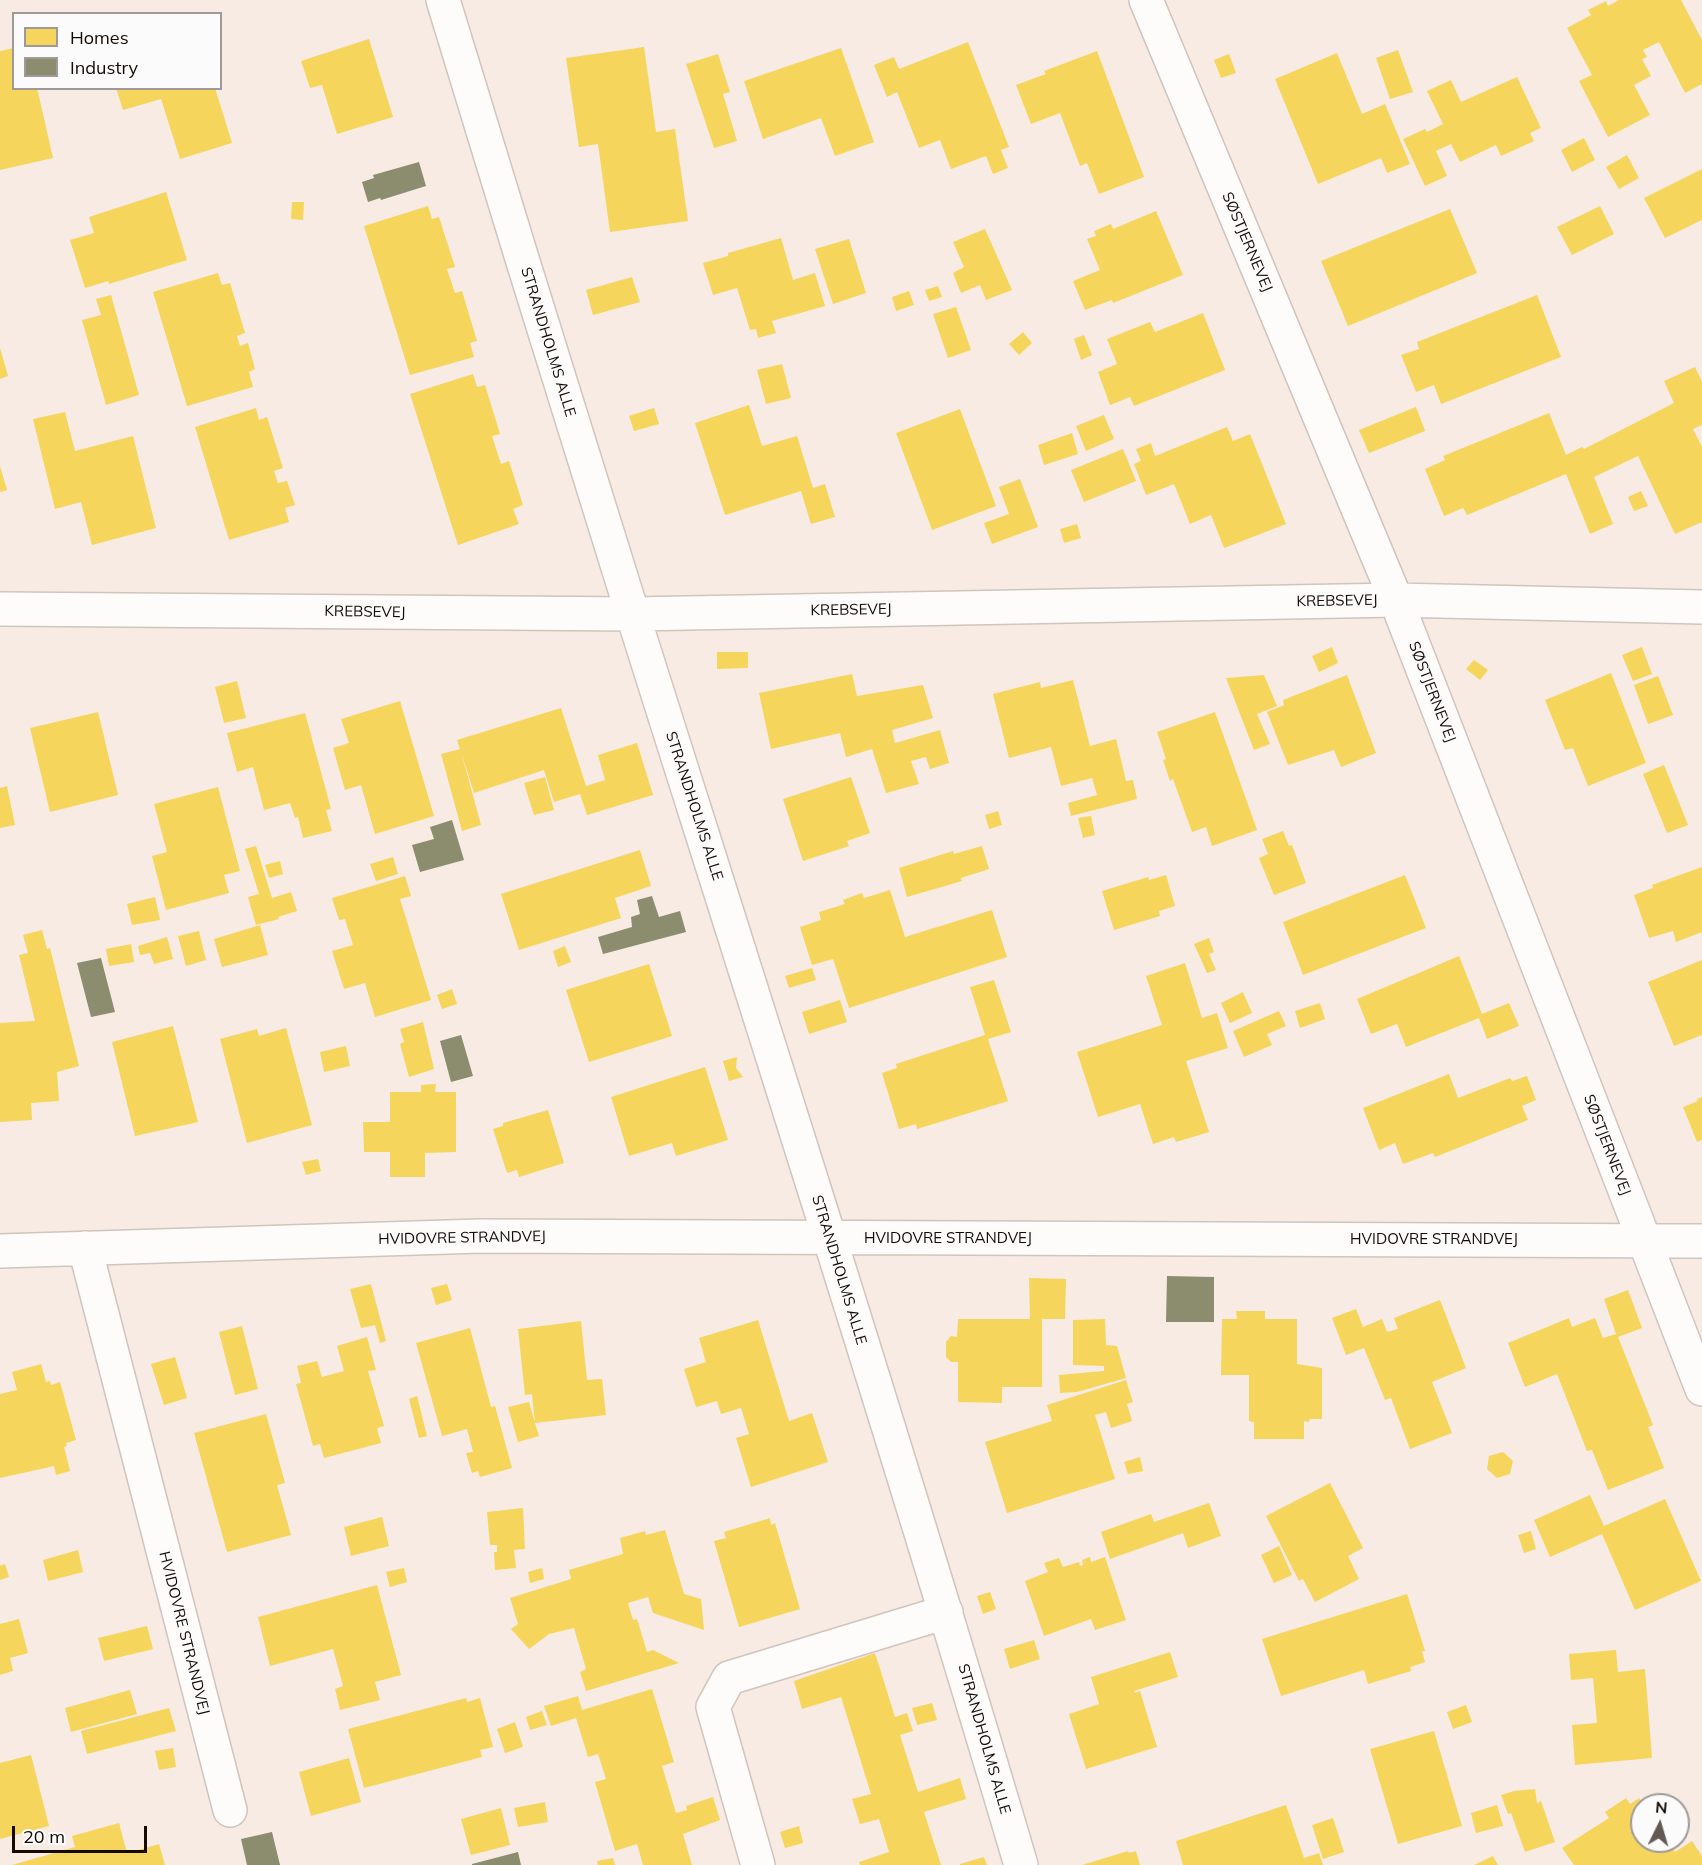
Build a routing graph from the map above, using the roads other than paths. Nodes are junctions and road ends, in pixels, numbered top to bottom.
1 (443, 0) edge
2 (1146, 0) edge
3 (1396, 600) junction
4 (1702, 607) edge
5 (0, 609) edge
6 (633, 614) junction
7 (829, 1238) junction
8 (1644, 1240) junction
9 (1702, 1241) edge
10 (85, 1248) junction
11 (0, 1251) edge
12 (1702, 1389) edge
13 (946, 1612) junction
14 (230, 1810) dead end
15 (758, 1865) edge
16 (1021, 1865) edge

1 - 6 street, STRANDHOLMS ALLE
2 - 3 street, SØSTJERNEVEJ
3 - 4 street, KREBSEVEJ
3 - 6 street, KREBSEVEJ
3 - 8 street, SØSTJERNEVEJ
5 - 6 street, KREBSEVEJ
6 - 7 street, STRANDHOLMS ALLE
7 - 8 street, HVIDOVRE STRANDVEJ
7 - 10 street, HVIDOVRE STRANDVEJ
7 - 13 street, STRANDHOLMS ALLE
8 - 9 street, HVIDOVRE STRANDVEJ
8 - 12 street, SØSTJERNEVEJ
10 - 11 street, HVIDOVRE STRANDVEJ
10 - 14 street, HVIDOVRE STRANDVEJ
13 - 15 street
13 - 16 street, STRANDHOLMS ALLE

